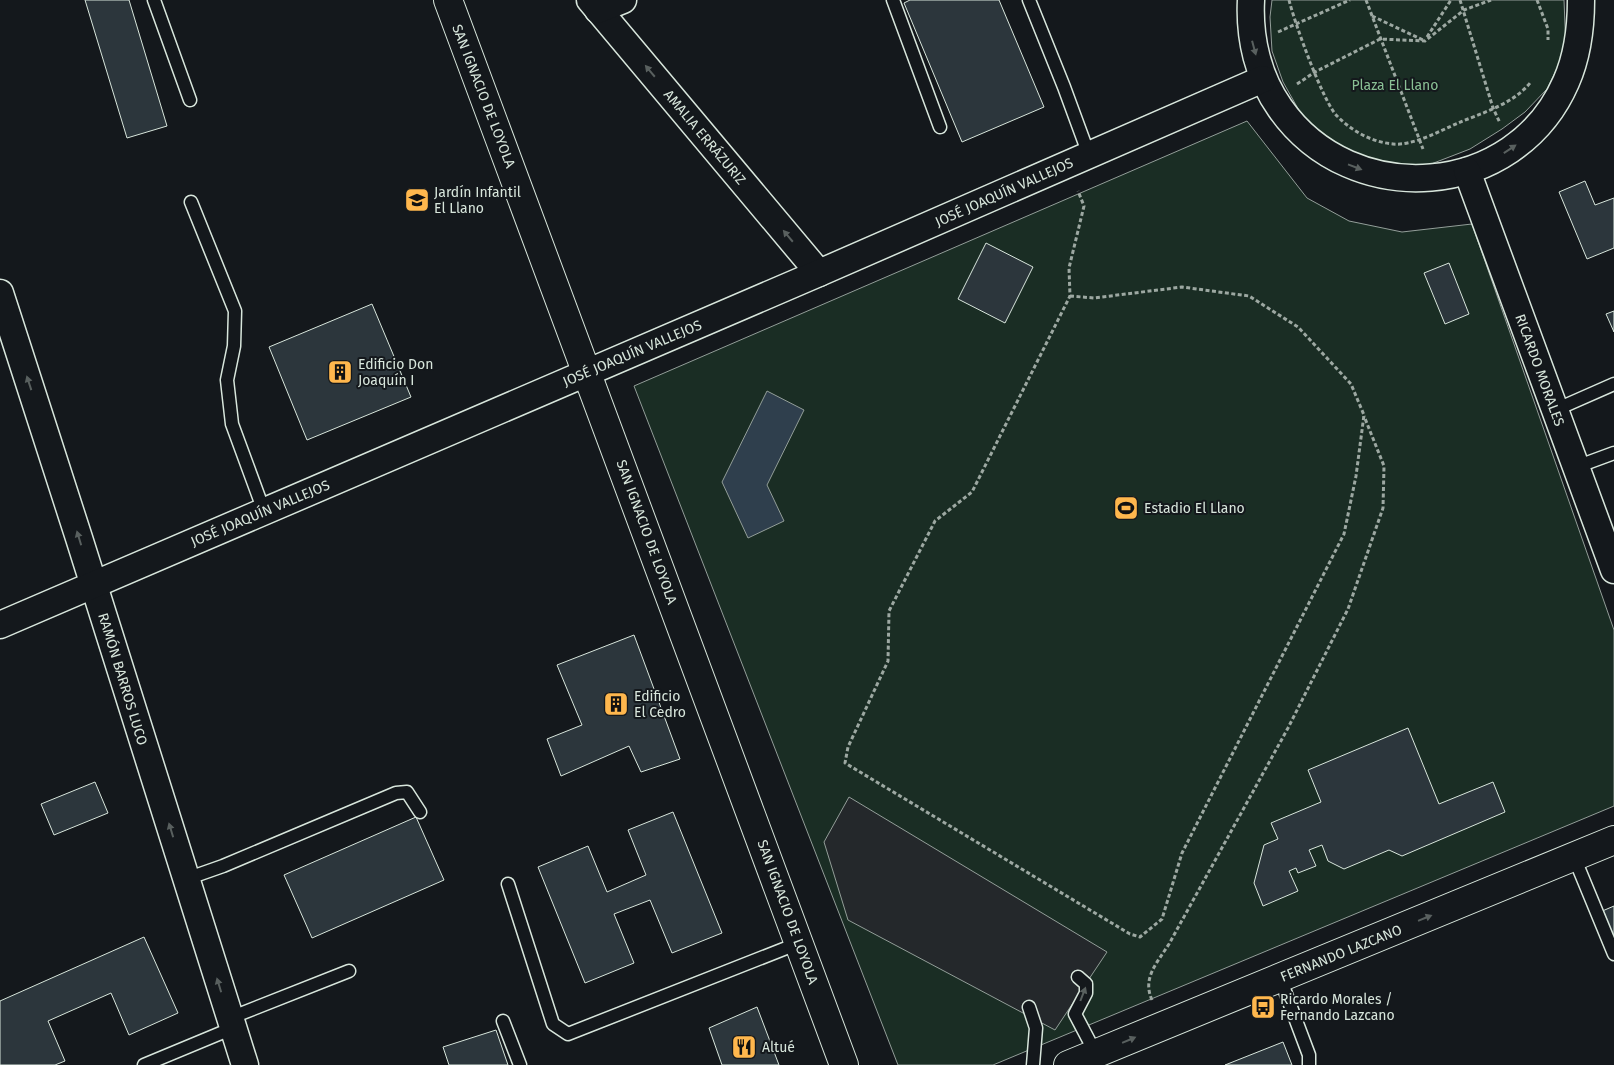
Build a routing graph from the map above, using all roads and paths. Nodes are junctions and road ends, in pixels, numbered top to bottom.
1 (154, 0) edge
2 (448, 0) edge
3 (623, 0) edge
4 (893, 0) edge
5 (1029, 0) edge
6 (1251, 0) edge
7 (1288, 0) edge
8 (1350, 0) edge
9 (1366, 0) edge
10 (1451, 0) edge
11 (1460, 0) edge
12 (1491, 0) edge
13 (1537, 0) edge
14 (1580, 0) edge
15 (594, 5) edge
16 (1464, 10) junction
17 (1372, 16) junction
18 (1296, 24) junction
19 (1380, 39) junction
20 (1425, 41) junction
21 (1252, 42) junction
22 (1549, 48) dead end
23 (1315, 72) junction
24 (1533, 80) dead end
25 (1268, 89) junction
26 (190, 100) dead end
27 (1493, 108) junction
28 (940, 127) dead end
29 (1420, 139) junction
30 (1078, 160) junction
31 (1466, 171) junction
32 (1431, 178) junction
33 (190, 202) dead end
34 (818, 273) junction
35 (0, 293) edge
36 (1070, 296) junction
37 (588, 373) junction
38 (1614, 384) edge
39 (1555, 410) junction
40 (1364, 415) junction
41 (1614, 452) edge
42 (1576, 468) junction
43 (264, 512) junction
44 (1614, 570) edge
45 (93, 584) junction
46 (0, 625) edge
47 (420, 812) dead end
48 (1614, 840) edge
49 (1574, 857) junction
50 (186, 879) junction
51 (508, 884) dead end
52 (800, 943) junction
53 (1614, 954) edge
54 (349, 971) dead end
55 (1078, 977) dead end
56 (1280, 978) junction
57 (1029, 1007) dead end
58 (503, 1022) dead end
59 (231, 1023) junction
60 (1162, 1026) junction
61 (1096, 1054) junction
62 (144, 1065) edge
63 (244, 1065) edge
64 (520, 1065) edge
65 (844, 1065) edge
66 (1033, 1065) edge
67 (1068, 1065) edge
68 (1308, 1065) edge

1 - 26 lane
2 - 37 street, SAN IGNACIO DE LOYOLA
3 - 15 street
4 - 28 lane
5 - 30 lane
6 - 21 street
7 - 18 path
8 - 18 path
9 - 17 path
10 - 20 path
11 - 16 path
12 - 16 path
13 - 22 path
31 -> 14 street
34 -> 15 street, AMALIA ERRÁZURIZ
16 - 20 path
16 - 27 path
17 - 19 path
17 - 20 path
18 - 21 path
18 - 23 path
19 - 20 path
19 - 23 path
19 - 29 path
21 -> 25 street
23 - 25 path
23 - 29 path
24 - 27 path
25 - 30 street, JOSÉ JOAQUÍN VALLEJOS
25 -> 32 street
27 - 29 path
29 - 32 path
30 - 34 street, JOSÉ JOAQUÍN VALLEJOS
30 - 36 path
31 - 32 street
31 - 39 street, RICARDO MORALES
33 - 43 lane
34 - 37 street, JOSÉ JOAQUÍN VALLEJOS
45 -> 35 street, RAMÓN BARROS LUCO
36 - 40 path
36 - 40 path
37 - 43 street, JOSÉ JOAQUÍN VALLEJOS
37 - 52 street, SAN IGNACIO DE LOYOLA
38 - 39 lane
39 - 42 street, RICARDO MORALES
40 - 60 path
41 - 42 lane
42 - 44 street, RICARDO MORALES
43 - 45 street, JOSÉ JOAQUÍN VALLEJOS
45 - 46 street, JOSÉ JOAQUÍN VALLEJOS
50 -> 45 street, RAMÓN BARROS LUCO
47 - 50 lane
48 - 49 street, FERNANDO LAZCANO
49 - 53 lane
56 -> 49 street, FERNANDO LAZCANO
59 -> 50 street, RAMÓN BARROS LUCO
51 - 52 lane
52 - 65 street, SAN IGNACIO DE LOYOLA
54 - 59 lane
61 -> 55 lane
56 - 60 street, FERNANDO LAZCANO
56 - 68 lane
57 - 66 lane
58 - 64 lane
59 - 62 lane
59 - 63 street, RAMÓN BARROS LUCO
61 -> 60 street, FERNANDO LAZCANO
61 - 67 street, FERNANDO LAZCANO

